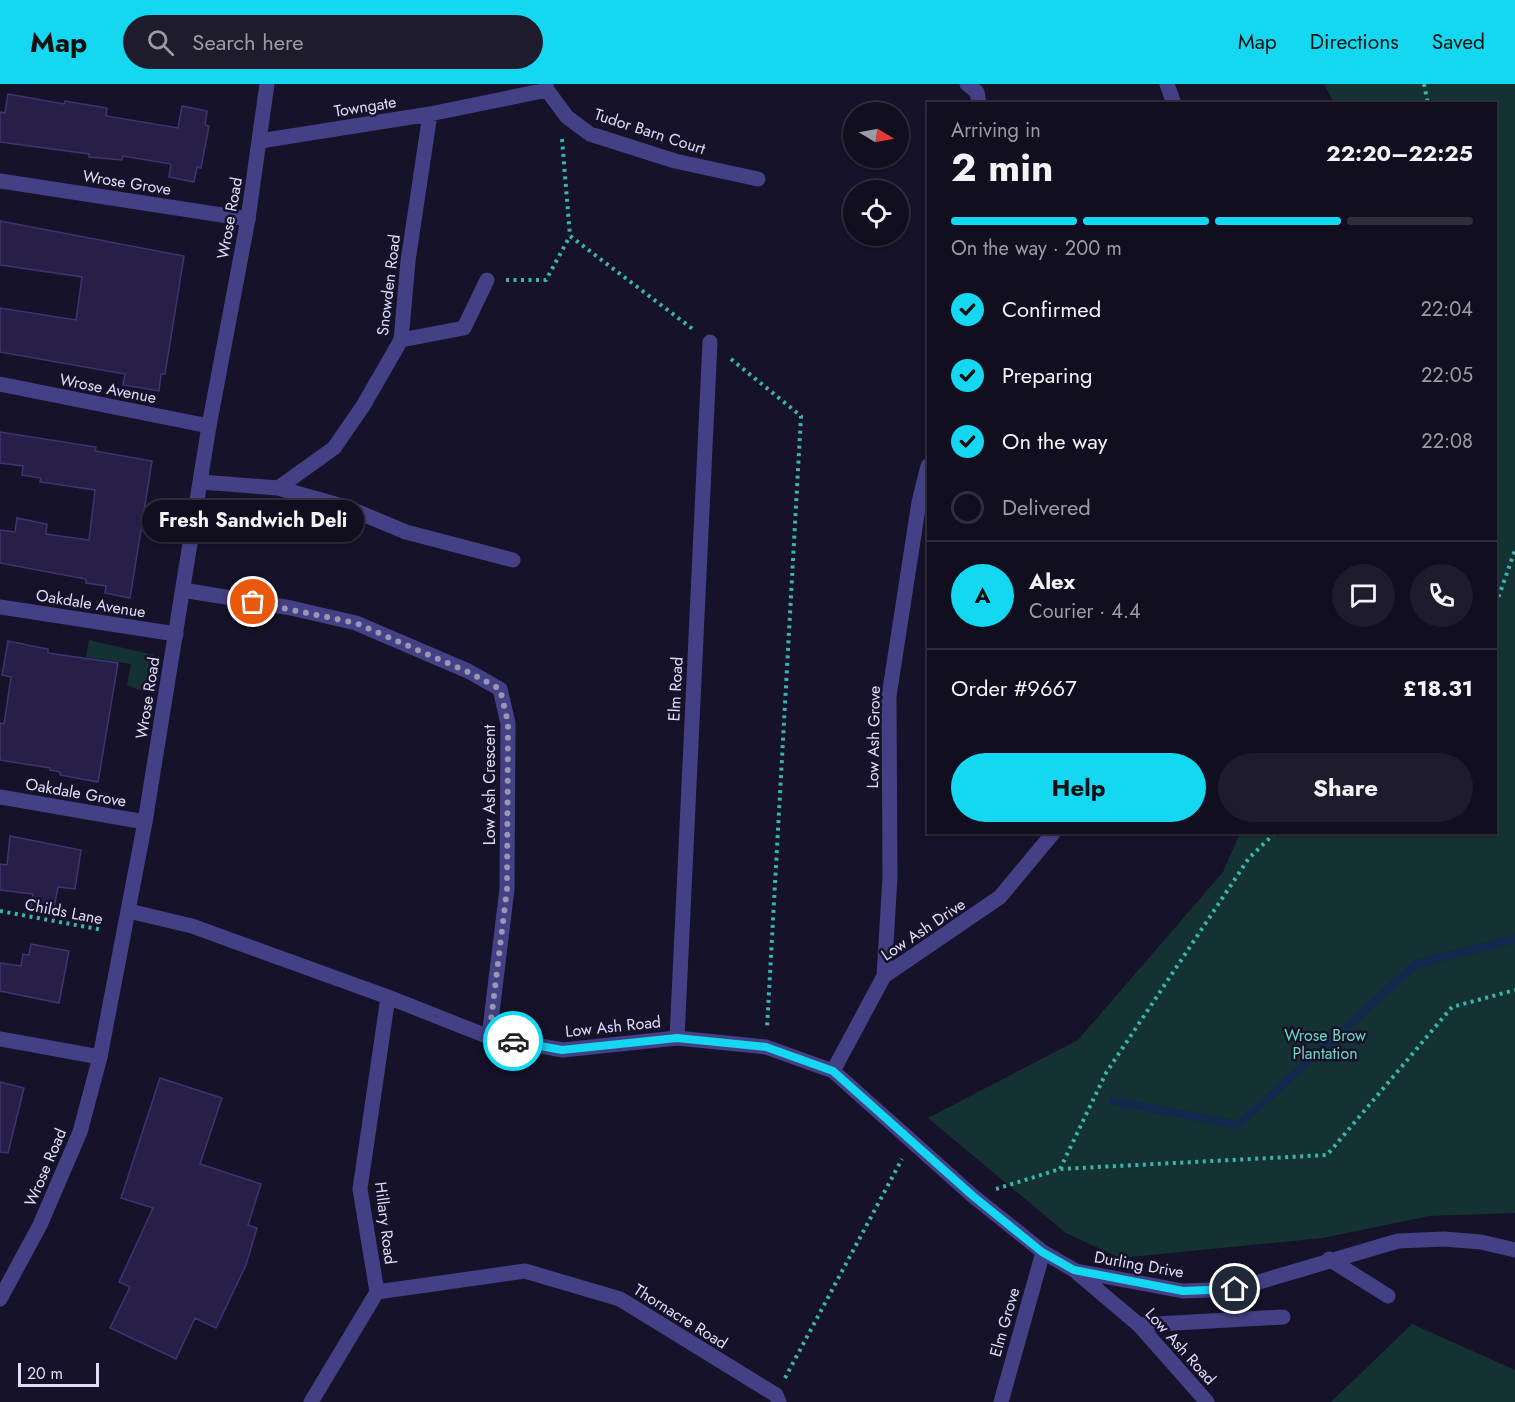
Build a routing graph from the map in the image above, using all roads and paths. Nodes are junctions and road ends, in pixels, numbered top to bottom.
1 (267, 84) edge
2 (967, 84) edge
3 (1167, 84) edge
4 (1424, 84) edge
5 (547, 87) edge
6 (979, 102) edge
7 (1173, 102) edge
8 (1428, 102) edge
9 (430, 114) junction
10 (567, 117) junction
11 (260, 141) junction
12 (758, 179) dead end
13 (0, 181) edge
14 (248, 219) junction
15 (570, 236) junction
16 (487, 280) joint
17 (401, 340) junction
18 (710, 342) junction
19 (0, 384) edge
20 (209, 426) junction
21 (927, 470) edge
22 (201, 482) junction
23 (278, 488) junction
24 (1515, 550) edge
25 (513, 560) dead end
26 (183, 590) junction
27 (1497, 601) edge
28 (0, 607) edge
29 (176, 634) junction
30 (0, 797) edge
31 (145, 822) junction
32 (1052, 834) edge
33 (1274, 834) edge
34 (0, 911) edge
35 (129, 911) junction
36 (124, 935) junction
37 (884, 976) junction
38 (1515, 990) edge
39 (388, 997) junction
40 (489, 1037) junction
41 (677, 1038) junction
42 (0, 1039) edge
43 (766, 1047) junction
44 (100, 1057) junction
45 (833, 1071) junction
46 (911, 1143) junction
47 (1060, 1169) junction
48 (973, 1196) junction
49 (1515, 1250) edge
50 (1042, 1252) junction
51 (1329, 1259) junction
52 (1074, 1270) junction
53 (6, 1276) edge
54 (377, 1292) junction
55 (1388, 1296) dead end
56 (0, 1299) edge
57 (1283, 1317) dead end
58 (1139, 1325) junction
59 (777, 1398) edge
60 (311, 1402) edge
61 (1001, 1402) edge
62 (1207, 1402) edge

1 - 11 street, Wrose Road
2 - 6 street
3 - 7 street
4 - 8 path
5 - 9 street, Towngate
5 - 10 street, Tudor Barn Court
9 - 11 street, Towngate
9 - 17 street, Snowden Road
10 - 12 street, Tudor Barn Court
10 - 15 path
11 - 14 street, Wrose Road
13 - 14 street, Wrose Grove
14 - 20 street, Wrose Road
15 - 16 path
15 - 18 path
16 - 17 street
17 - 23 street, Snowden Road
18 - 41 street, Elm Road
18 - 43 path
19 - 20 street, Wrose Avenue
20 - 22 street, Wrose Road
21 - 37 street, Low Ash Grove
22 - 23 street
22 - 26 street, Wrose Road
23 - 25 street
24 - 27 path
26 - 29 street, Wrose Road
26 - 40 street, Low Ash Crescent
28 - 29 street, Oakdale Avenue
29 - 31 street, Wrose Road
30 - 31 street, Oakdale Grove
31 - 35 street, Wrose Road
32 - 37 street, Low Ash Drive
33 - 47 path
34 - 36 path, Childs Lane
35 - 36 street, Wrose Road
35 - 39 street, Low Ash Road
36 - 44 street, Wrose Road
37 - 45 street, Low Ash Drive
38 - 47 path
39 - 40 street, Low Ash Road
39 - 54 street, Hillary Road
40 - 41 street, Low Ash Road
41 - 43 street, Low Ash Road
42 - 44 street
43 - 45 street, Low Ash Road
44 - 53 street, Wrose Road
45 - 46 street, Low Ash Road
46 - 48 street, Low Ash Road
46 - 59 path
47 - 48 path
48 - 50 street, Low Ash Road
49 - 51 street, Durling Drive
50 - 52 street, Low Ash Road
50 - 61 street, Elm Grove
51 - 52 street, Durling Drive
51 - 55 street
52 - 58 street, Low Ash Road
53 - 56 street, Wrose Road
54 - 59 street, Thornacre Road
54 - 60 street
57 - 58 street
58 - 62 street, Low Ash Road

